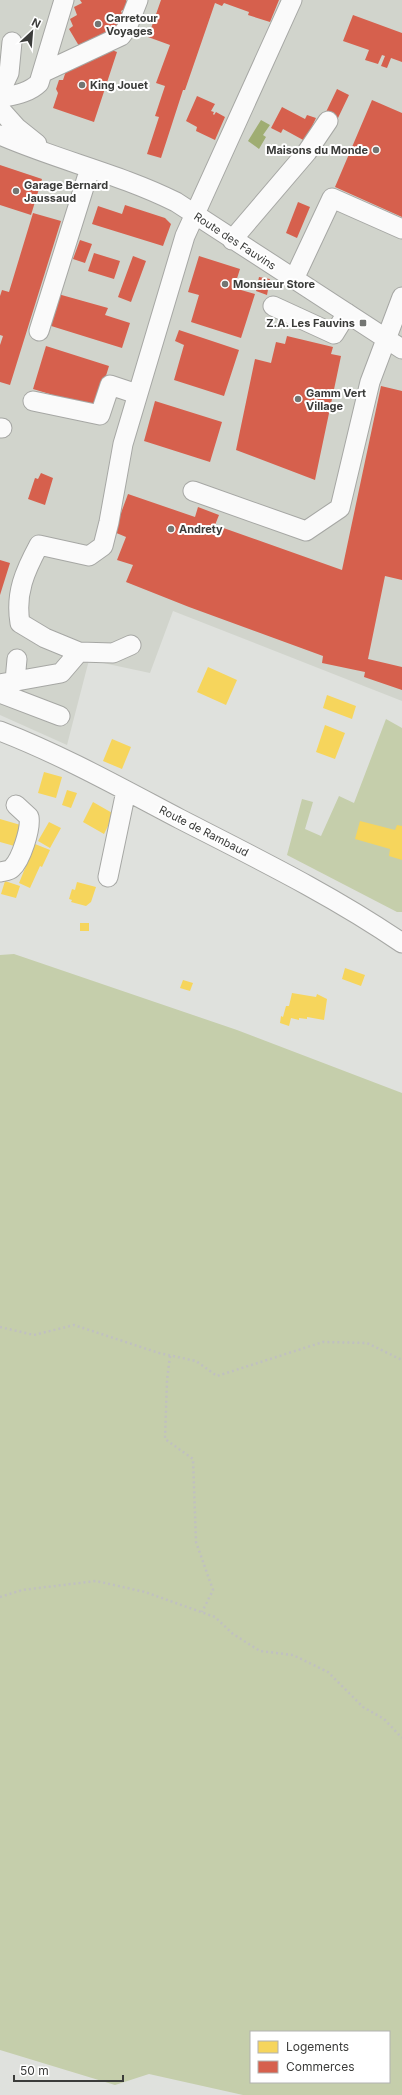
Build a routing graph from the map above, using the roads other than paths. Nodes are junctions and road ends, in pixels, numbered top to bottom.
1 (64, 0) edge
2 (138, 0) edge
3 (292, 0) edge
4 (0, 67) edge
5 (44, 72) junction
6 (0, 92) edge
7 (0, 98) edge
8 (0, 109) edge
9 (328, 121) dead end
10 (0, 135) edge
11 (57, 156) junction
12 (90, 168) junction
13 (195, 215) junction
14 (402, 229) edge
15 (232, 240) junction
16 (294, 279) junction
17 (402, 296) edge
18 (273, 306) dead end
19 (347, 313) junction
20 (39, 331) dead end
21 (386, 338) junction
22 (402, 349) edge
23 (137, 394) junction
24 (33, 401) dead end
25 (194, 491) dead end
26 (131, 645) dead end
27 (79, 652) junction
28 (17, 659) dead end
29 (5, 686) edge
30 (60, 716) dead end
31 (0, 731) edge
32 (126, 791) junction
33 (16, 805) dead end
34 (0, 872) edge
35 (108, 877) dead end
36 (402, 943) edge

1 - 5 street
2 - 5 street
3 - 13 street
4 - 6 street
5 - 7 street
8 - 11 street, Route des Fauvins
9 - 15 street
10 - 11 street, Route des Fauvins
11 - 12 street, Route des Fauvins
12 - 13 street, Route des Fauvins
12 - 20 street
13 - 15 street, Route des Fauvins
13 - 23 street
14 - 16 street
15 - 16 street, Route des Fauvins
16 - 19 street, Route des Fauvins
17 - 21 street
18 - 19 street
19 - 21 street, Route des Fauvins
21 - 22 street, Route des Fauvins
21 - 25 street
23 - 24 street
23 - 27 street
26 - 27 street
27 - 29 street
28 - 29 street
29 - 30 street
31 - 32 street, Route de Rambaud
32 - 35 street
32 - 36 street, Route de Rambaud
33 - 34 street

